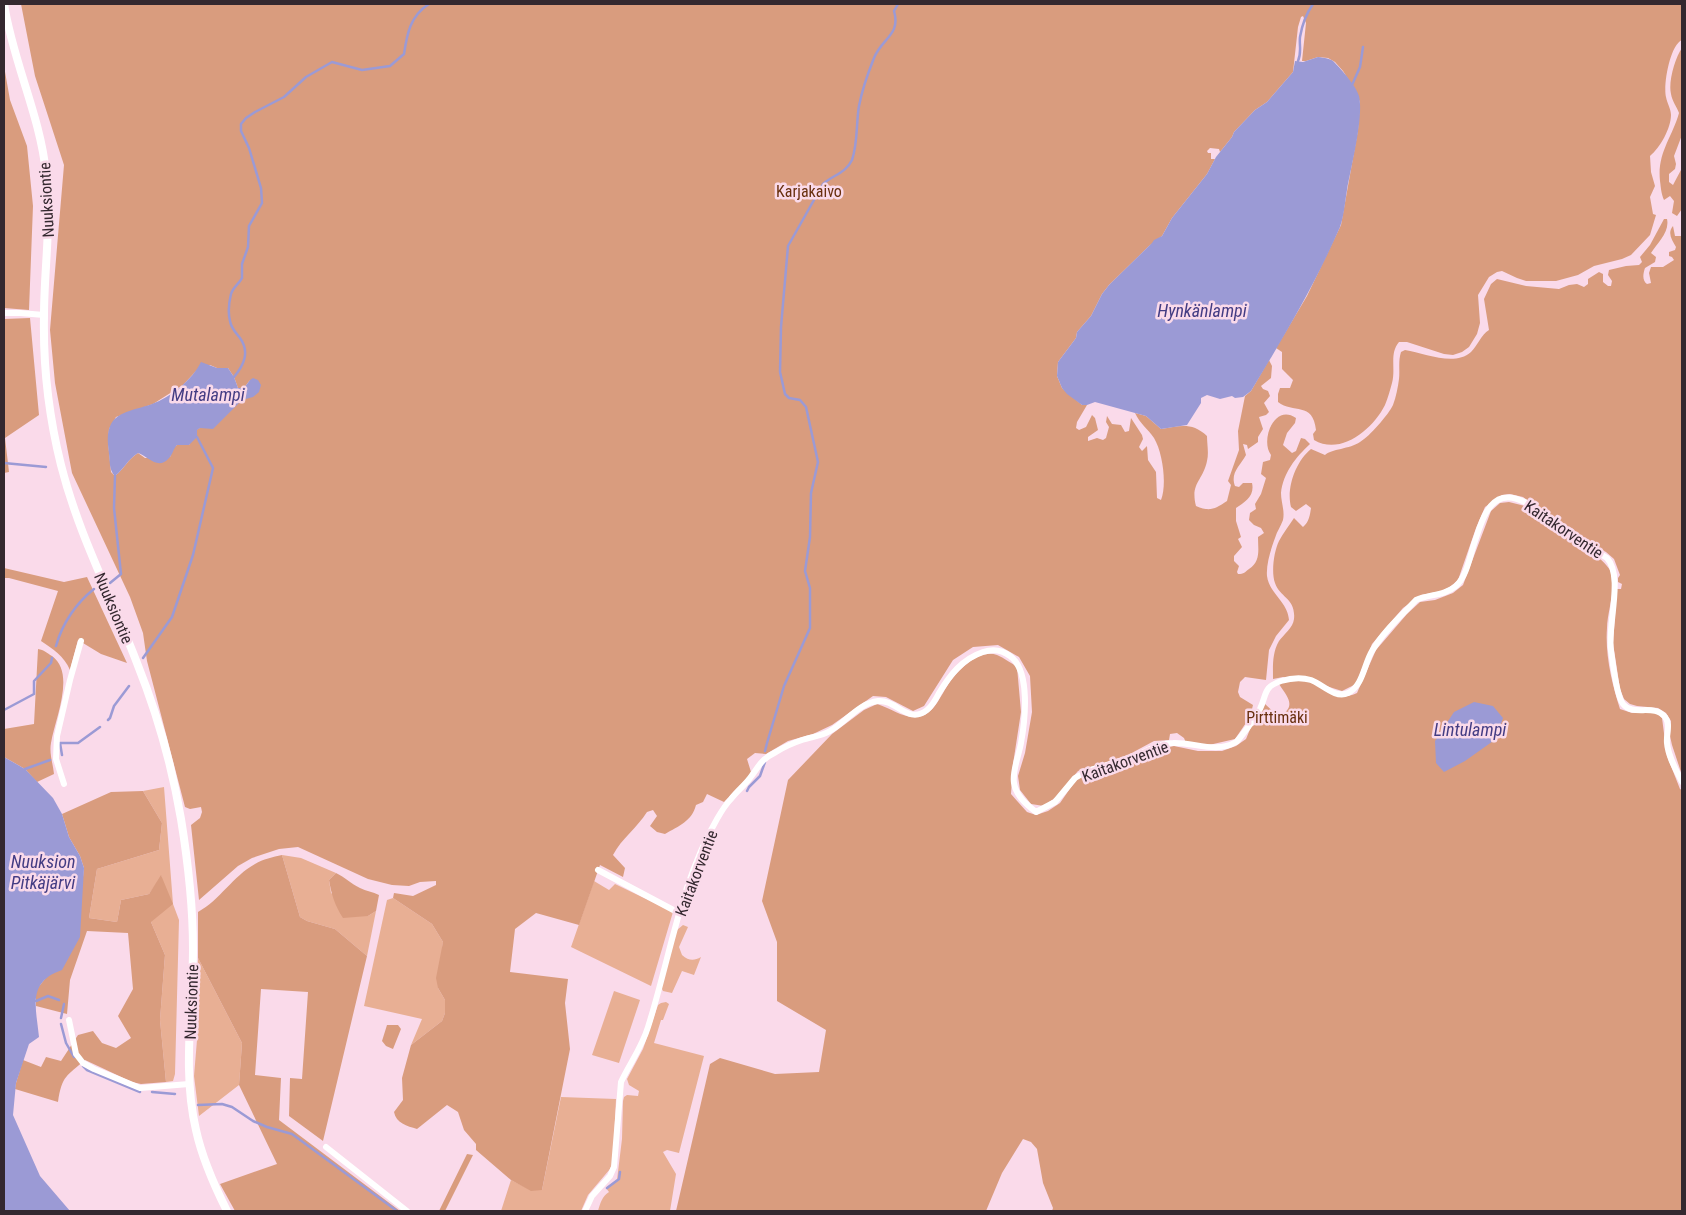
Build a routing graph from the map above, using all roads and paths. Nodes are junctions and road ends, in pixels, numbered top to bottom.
1 (4, 4) edge
2 (6, 27) edge
3 (4, 313) edge
4 (44, 315) junction
5 (81, 641) dead end
6 (1682, 782) edge
7 (64, 784) dead end
8 (598, 870) dead end
9 (679, 912) junction
10 (69, 1020) dead end
11 (189, 1084) junction
12 (326, 1148) dead end
13 (227, 1211) edge
14 (407, 1211) edge
15 (585, 1211) edge

1 - 2 street, Nuuksiontie
2 - 4 street, Nuuksiontie
3 - 4 street
4 - 11 street, Nuuksiontie
5 - 7 street
6 - 9 street, Kaitakorventie
8 - 9 street
9 - 15 street, Kaitakorventie
10 - 11 street
11 - 13 street, Nuuksiontie
12 - 14 street

